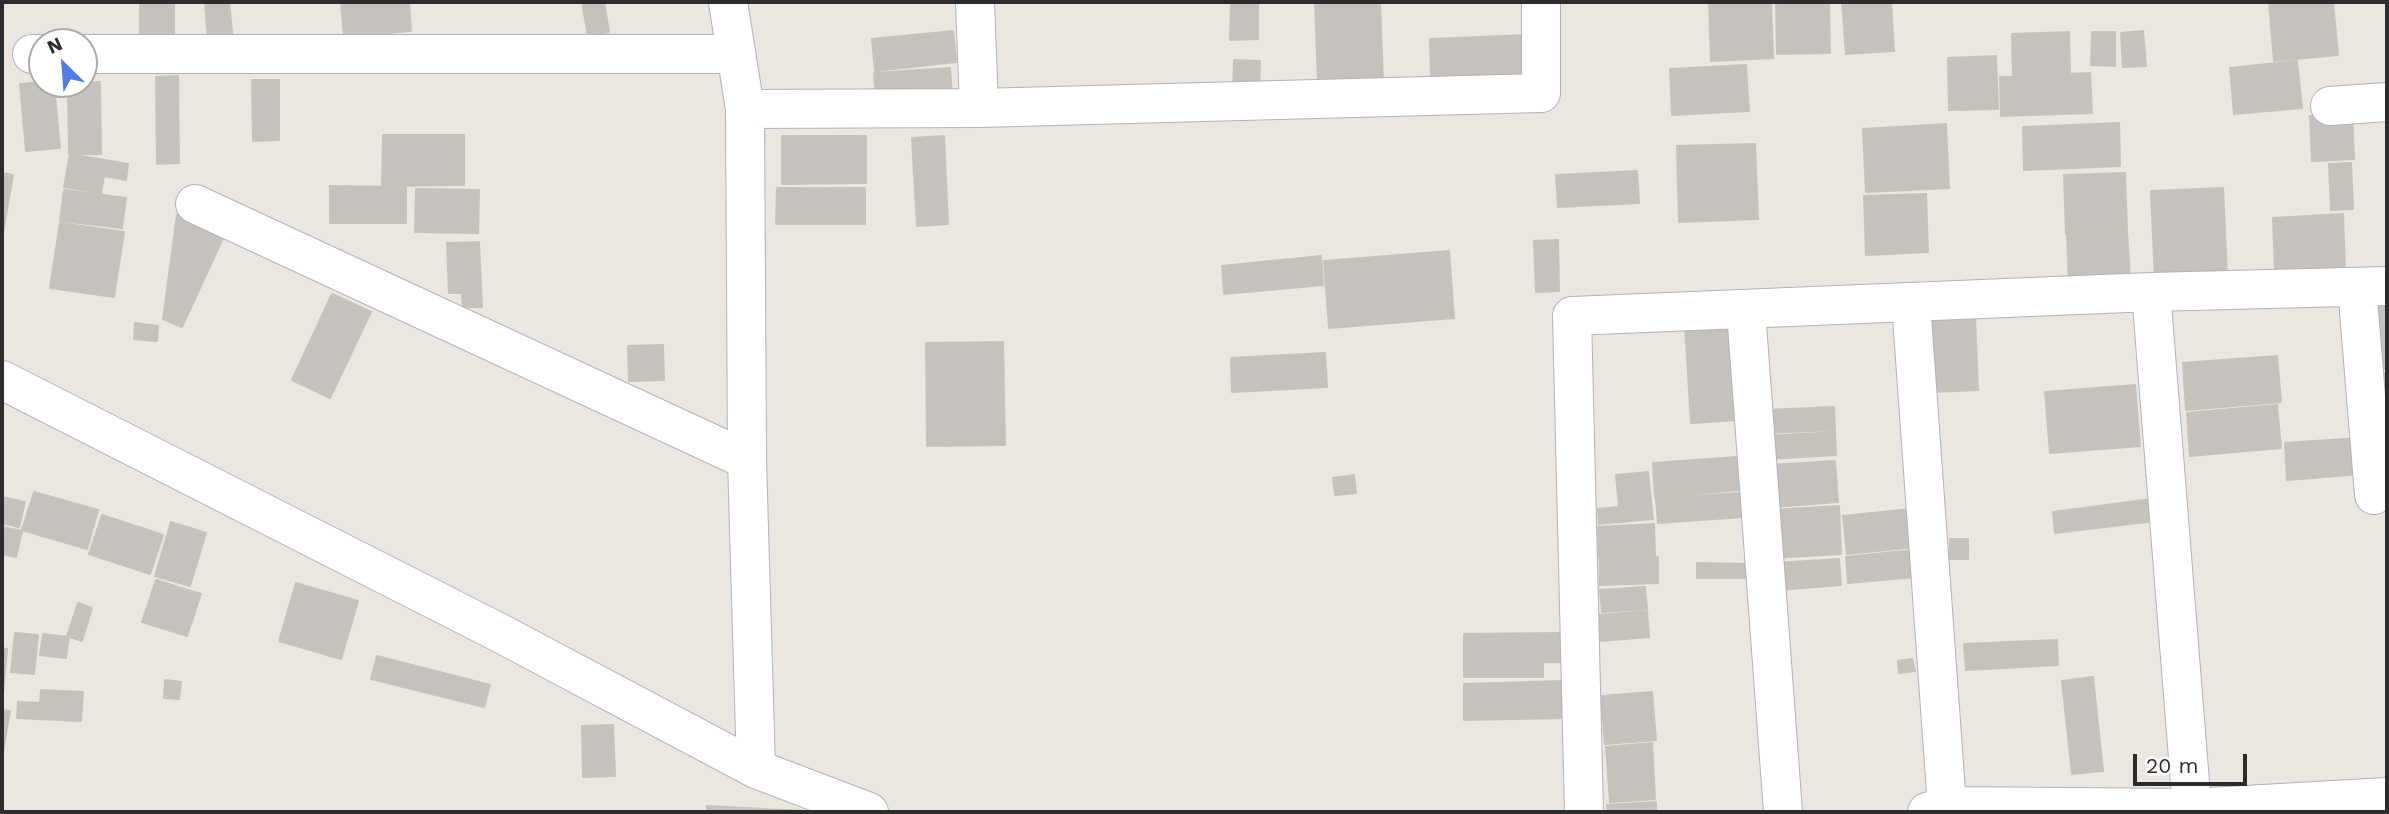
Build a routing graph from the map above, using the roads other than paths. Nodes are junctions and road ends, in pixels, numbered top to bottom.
1 (728, 2) edge
2 (982, 2) edge
3 (1541, 2) edge
4 (98, 54) edge
5 (736, 54) junction
6 (2387, 102) edge
7 (2330, 106) dead end
8 (979, 108) junction
9 (745, 109) junction
10 (195, 204) dead end
11 (2372, 286) edge
12 (2151, 292) junction
13 (1911, 303) junction
14 (1746, 311) junction
15 (2, 380) edge
16 (747, 460) junction
17 (2374, 495) dead end
18 (756, 769) junction
19 (2387, 797) edge
20 (2192, 807) junction
21 (1937, 809) edge
22 (869, 812) edge
23 (1584, 812) edge
24 (1783, 812) edge

1 - 5 street
2 - 8 street
3 - 8 street
4 - 5 street
5 - 9 street
6 - 7 street
8 - 9 street
9 - 16 street
10 - 16 street
11 - 12 street
11 - 17 street
12 - 13 street
12 - 20 street
13 - 14 street
13 - 21 street
14 - 23 street
14 - 24 street
15 - 18 street
16 - 18 street
18 - 22 street
19 - 20 street
20 - 21 street

